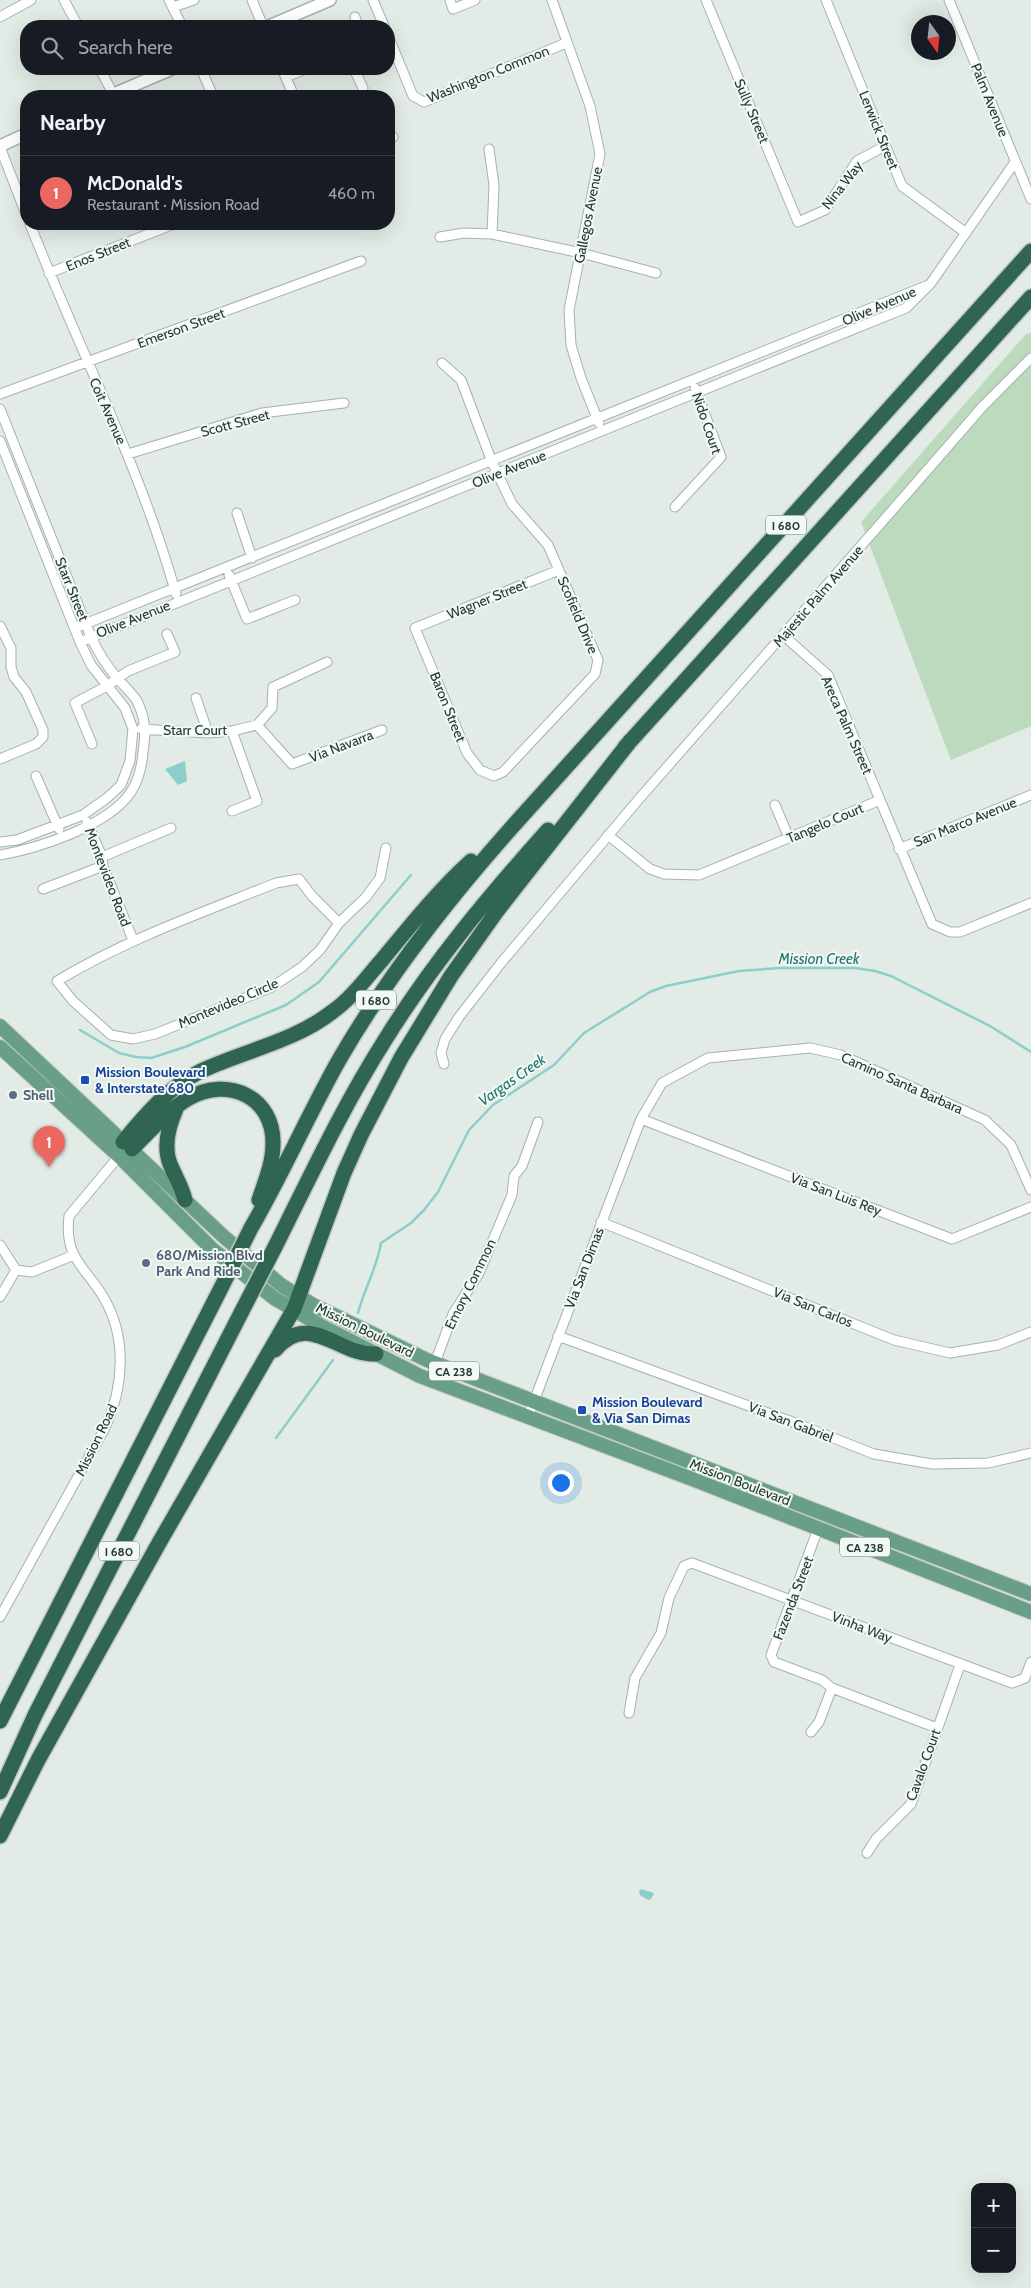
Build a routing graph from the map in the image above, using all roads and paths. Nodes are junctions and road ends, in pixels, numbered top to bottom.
1 (31, 0) edge
2 (64, 0) edge
3 (194, 0) edge
4 (252, 0) edge
5 (330, 0) edge
6 (373, 0) edge
7 (450, 0) edge
8 (475, 0) edge
9 (552, 0) edge
10 (706, 0) edge
11 (826, 0) edge
12 (949, 0) edge
13 (171, 4) edge
14 (0, 17) edge
15 (75, 20) edge
16 (179, 20) edge
17 (260, 20) edge
18 (283, 20) edge
19 (381, 20) edge
20 (566, 43) junction
21 (395, 52) edge
22 (103, 75) edge
23 (158, 75) edge
24 (204, 75) edge
25 (285, 75) edge
26 (357, 75) edge
27 (363, 88) dead end
28 (109, 90) edge
29 (123, 90) edge
30 (210, 90) edge
31 (291, 90) edge
32 (20, 137) edge
33 (0, 146) edge
34 (885, 146) junction
35 (489, 149) dead end
36 (1015, 162) junction
37 (20, 198) edge
38 (1031, 199) edge
39 (798, 222) joint
40 (32, 230) edge
41 (159, 230) edge
42 (966, 233) junction
43 (492, 234) junction
44 (440, 237) dead end
45 (1031, 251) edge
46 (581, 253) junction
47 (361, 261) dead end
48 (49, 273) junction
49 (656, 273) dead end
50 (931, 284) junction
51 (1031, 297) edge
52 (1031, 358) edge
53 (87, 363) junction
54 (442, 363) dead end
55 (693, 381) junction
56 (697, 393) junction
57 (0, 394) edge
58 (344, 403) dead end
59 (0, 409) edge
60 (597, 419) junction
61 (602, 430) junction
62 (0, 442) edge
63 (128, 454) junction
64 (492, 462) junction
65 (498, 474) junction
66 (675, 507) dead end
67 (236, 513) dead end
68 (252, 558) junction
69 (226, 568) junction
70 (559, 570) junction
71 (230, 580) junction
72 (175, 588) junction
73 (295, 600) dead end
74 (178, 601) junction
75 (86, 624) junction
76 (0, 626) edge
77 (74, 628) junction
78 (415, 628) joint
79 (167, 634) dead end
80 (784, 636) junction
81 (91, 637) junction
82 (80, 642) junction
83 (327, 662) dead end
84 (117, 678) junction
85 (108, 686) junction
86 (196, 698) dead end
87 (257, 725) junction
88 (133, 729) junction
89 (146, 729) junction
90 (382, 730) dead end
91 (232, 731) junction
92 (208, 733) junction
93 (631, 740) junction
94 (92, 744) dead end
95 (0, 759) edge
96 (36, 776) dead end
97 (494, 776) joint
98 (1031, 795) edge
99 (539, 797) junction
100 (880, 800) junction
101 (776, 805) dead end
102 (232, 811) dead end
103 (83, 815) junction
104 (57, 824) junction
105 (88, 825) junction
106 (172, 828) dead end
107 (62, 836) junction
108 (608, 836) junction
109 (789, 838) junction
110 (0, 842) edge
111 (386, 848) dead end
112 (899, 849) junction
113 (0, 855) edge
114 (103, 862) junction
115 (43, 889) dead end
116 (1031, 903) edge
117 (339, 923) junction
118 (133, 940) junction
119 (0, 1026) edge
120 (2, 1052) edge
121 (444, 1064) dead end
122 (178, 1106) junction
123 (641, 1118) junction
124 (538, 1122) dead end
125 (125, 1149) junction
126 (1031, 1190) edge
127 (186, 1200) junction
128 (1031, 1207) edge
129 (602, 1222) junction
130 (251, 1228) junction
131 (0, 1245) edge
132 (74, 1255) junction
133 (16, 1270) junction
134 (0, 1296) edge
135 (296, 1303) junction
136 (1031, 1332) edge
137 (558, 1336) junction
138 (376, 1354) junction
139 (435, 1363) junction
140 (262, 1367) junction
141 (534, 1402) junction
142 (528, 1417) junction
143 (1031, 1453) edge
144 (818, 1529) junction
145 (1031, 1594) edge
146 (792, 1601) junction
147 (1031, 1612) edge
148 (0, 1617) edge
149 (1031, 1662) edge
150 (960, 1664) junction
151 (832, 1688) junction
152 (629, 1713) dead end
153 (0, 1720) edge
154 (937, 1728) junction
155 (811, 1732) dead end
156 (0, 1792) edge
157 (0, 1836) edge
158 (867, 1854) dead end

1 - 14 street
2 - 15 street
3 - 13 street
4 - 17 street
5 - 18 street
6 - 19 street
7 - 8 street
9 - 20 street, Gallegos Avenue
10 - 39 street, Sully Street
11 - 34 street, Lerwick Street
12 - 36 street, Palm Avenue
13 - 16 street
20 - 21 street, Washington Common
20 - 46 street, Gallegos Avenue
22 - 28 street
23 - 29 street
24 - 30 street
25 - 31 street
26 - 27 street
32 - 33 street
33 - 37 street
34 - 39 street, Nina Way
34 - 42 street, Lerwick Street
35 - 43 street
36 - 38 street, Palm Avenue
36 - 42 street, Olive Avenue
40 - 48 street, Coit Avenue
41 - 48 street, Enos Street
42 - 50 street, Olive Avenue
43 - 44 street
43 - 46 street
45 - 99 highway, I 680
46 - 49 street
46 - 60 street, Gallegos Avenue
47 - 53 street, Emerson Street
48 - 53 street, Coit Avenue
50 - 55 street, Olive Avenue
50 - 56 street, Olive Avenue
51 - 93 highway, I 680
52 - 80 street, Majestic Palm Avenue
53 - 57 street, Emerson Street
53 - 63 street, Coit Avenue
54 - 64 street, Scofield Drive
55 - 56 street, Nido Court
55 - 60 street, Olive Avenue
56 - 61 street, Olive Avenue
56 - 66 street, Nido Court
58 - 63 street, Scott Street
59 - 75 street, Starr Street
60 - 61 street, Gallegos Avenue
60 - 64 street, Olive Avenue
61 - 65 street, Olive Avenue
62 - 77 street, Starr Street
63 - 72 street, Coit Avenue
64 - 65 street, Scofield Drive
64 - 68 street, Olive Avenue
65 - 70 street, Scofield Drive
65 - 71 street, Olive Avenue
67 - 68 street
68 - 69 street, Olive Avenue
69 - 71 street
69 - 72 street, Olive Avenue
70 - 78 street, Wagner Street
70 - 97 street, Scofield Drive
71 - 73 street
71 - 74 street, Olive Avenue
72 - 74 street, Coit Avenue
72 - 75 street, Olive Avenue
74 - 81 street, Olive Avenue
75 - 77 street, Olive Avenue
75 - 81 street, Starr Street
76 - 95 street
77 - 82 street, Starr Street
78 - 97 street, Baron Street
79 - 84 street
80 - 100 street, Areca Palm Street
80 - 108 street, Majestic Palm Avenue
81 - 82 street, Olive Avenue
81 - 84 street, Starr Street
82 - 85 street, Starr Street
83 - 87 street
84 - 85 street
84 - 89 street, Starr Street
85 - 88 street, Starr Street
85 - 94 street
86 - 92 street
87 - 90 street, Via Navarra
87 - 91 street, Starr Court
88 - 89 street, Starr Court
88 - 103 street, Starr Street
89 - 92 street, Starr Court
89 - 105 street, Starr Street
91 - 92 street, Starr Court
91 - 102 street
93 - 135 highway
93 - 156 highway, I 680, bridge
96 - 104 street
98 - 112 street, San Marco Avenue
99 - 125 highway
99 - 130 highway, I 680
100 - 109 street, Tangelo Court
100 - 112 street, Tangelo Court
101 - 109 street
103 - 104 street, Starr Street
103 - 105 street, Montevideo Road
104 - 107 street
104 - 110 street, Starr Street
105 - 107 street, Starr Street
105 - 114 street, Montevideo Road
106 - 114 street
107 - 113 street, Starr Street
108 - 109 street, Tangelo Court
108 - 121 street, Majestic Palm Avenue
111 - 117 street
112 - 116 street, Tangelo Court
114 - 115 street
114 - 118 street, Montevideo Road
117 - 118 street, Montevideo Circle
117 - 118 street, Montevideo Circle
119 - 125 main road, Mission Boulevard
120 - 125 main road, Mission Boulevard
122 - 125 highway
122 - 127 highway
122 - 130 highway
123 - 126 street, Camino Santa Barbara
123 - 128 street, Via San Luis Rey
123 - 129 street, Via San Dimas
124 - 139 street, Emory Common
125 - 127 main road, Mission Boulevard / CA 238
125 - 132 street, Mission Road
125 - 135 main road, Mission Boulevard / CA 238
127 - 135 main road, Mission Boulevard / CA 238
129 - 136 street, Via San Carlos
129 - 137 street, Via San Dimas
130 - 153 highway, I 680, bridge
131 - 133 street
132 - 133 street
132 - 148 street, Mission Road
133 - 134 street
135 - 138 main road, Mission Boulevard / CA 238
135 - 139 main road, Mission Boulevard / CA 238
135 - 140 highway
137 - 141 street, Via San Dimas
137 - 143 street, Via San Gabriel
138 - 140 highway
138 - 142 main road, Mission Boulevard / CA 238
139 - 141 main road, Mission Boulevard / CA 238
140 - 157 highway
141 - 142 street, Via San Dimas
141 - 145 main road, Mission Boulevard / CA 238
142 - 144 main road, Mission Boulevard / CA 238
144 - 146 street, Fazenda Street
144 - 147 main road, Mission Boulevard / CA 238
146 - 150 street, Vinha Way
146 - 151 street, Fazenda Street
146 - 152 street, Vinha Way
149 - 150 street, Vinha Way
150 - 154 street, Cavalo Court
151 - 154 street, Fazenda Street
151 - 155 street
154 - 158 street, Cavalo Court

